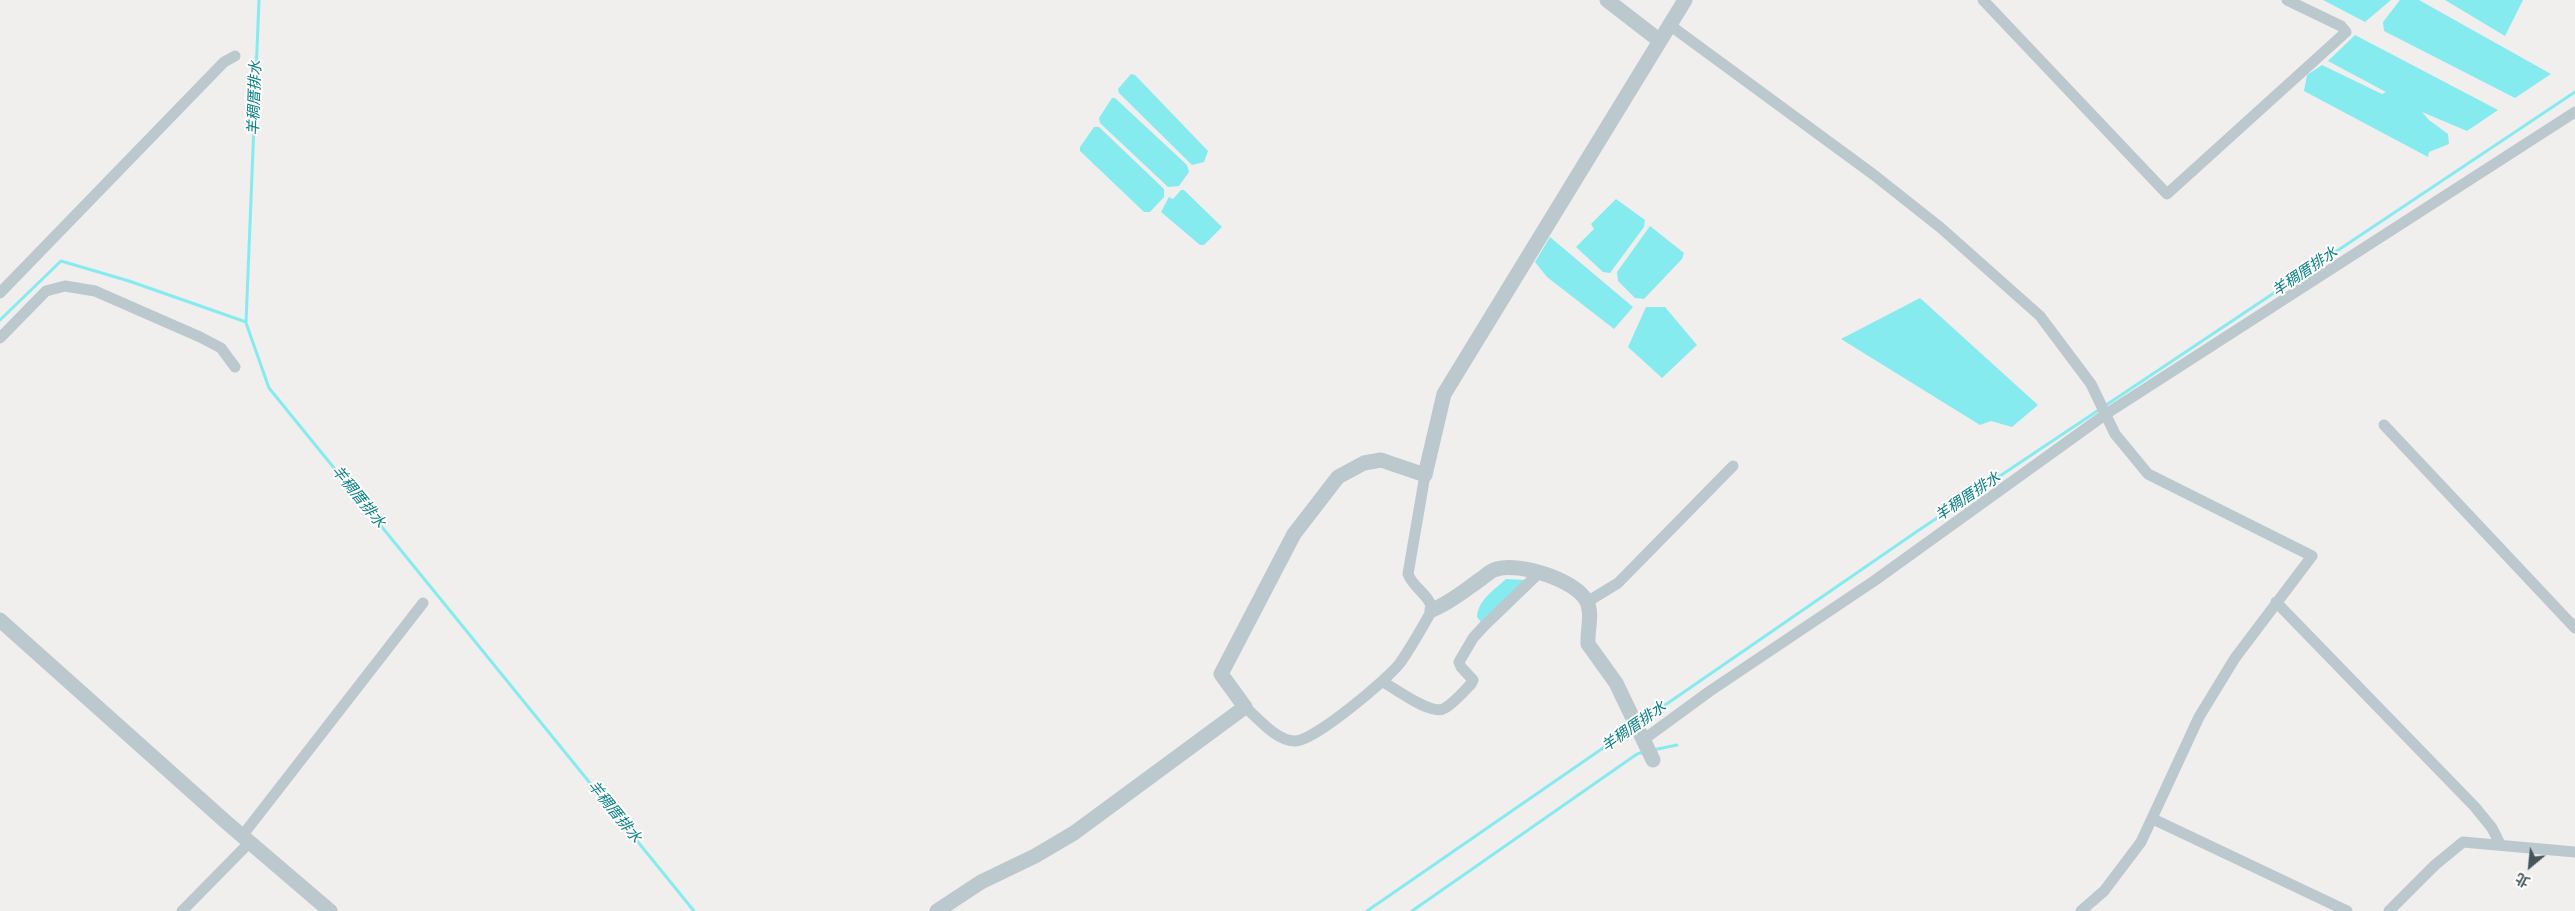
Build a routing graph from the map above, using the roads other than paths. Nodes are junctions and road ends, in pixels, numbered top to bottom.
1 (1607, 0) edge
2 (1685, 0) edge
3 (1983, 0) edge
4 (2287, 0) edge
5 (1671, 26) junction
6 (1660, 41) junction
7 (235, 56) dead end
8 (2575, 112) edge
9 (0, 293) edge
10 (0, 338) edge
11 (235, 367) dead end
12 (2105, 412) junction
13 (2384, 425) dead end
14 (1733, 466) dead end
15 (1425, 475) junction
16 (1539, 573) junction
17 (1587, 602) junction
18 (2276, 602) junction
19 (423, 603) dead end
20 (1432, 610) junction
21 (0, 620) edge
22 (2575, 628) edge
23 (1383, 682) junction
24 (1245, 707) junction
25 (1643, 740) junction
26 (1653, 760) dead end
27 (2153, 819) junction
28 (246, 839) junction
29 (2500, 844) junction
30 (2575, 852) edge
31 (182, 911) edge
32 (330, 911) edge
33 (937, 911) edge
34 (2081, 911) edge
35 (2347, 911) edge
36 (2389, 911) edge

1 - 6 street
2 - 5 street
3 - 4 street
5 - 6 street
5 - 12 street
6 - 15 street
7 - 9 street
8 - 12 street
10 - 11 street
12 - 18 street
12 - 25 street
13 - 22 street
14 - 17 street
15 - 20 street
15 - 24 street
16 - 17 street
16 - 20 street
16 - 23 street
17 - 25 street
18 - 27 street
18 - 29 street
19 - 28 street
20 - 23 street
21 - 28 street
23 - 24 street
24 - 33 street
25 - 26 street
27 - 34 street
27 - 35 street
28 - 31 street
28 - 32 street
29 - 30 street
29 - 36 street

